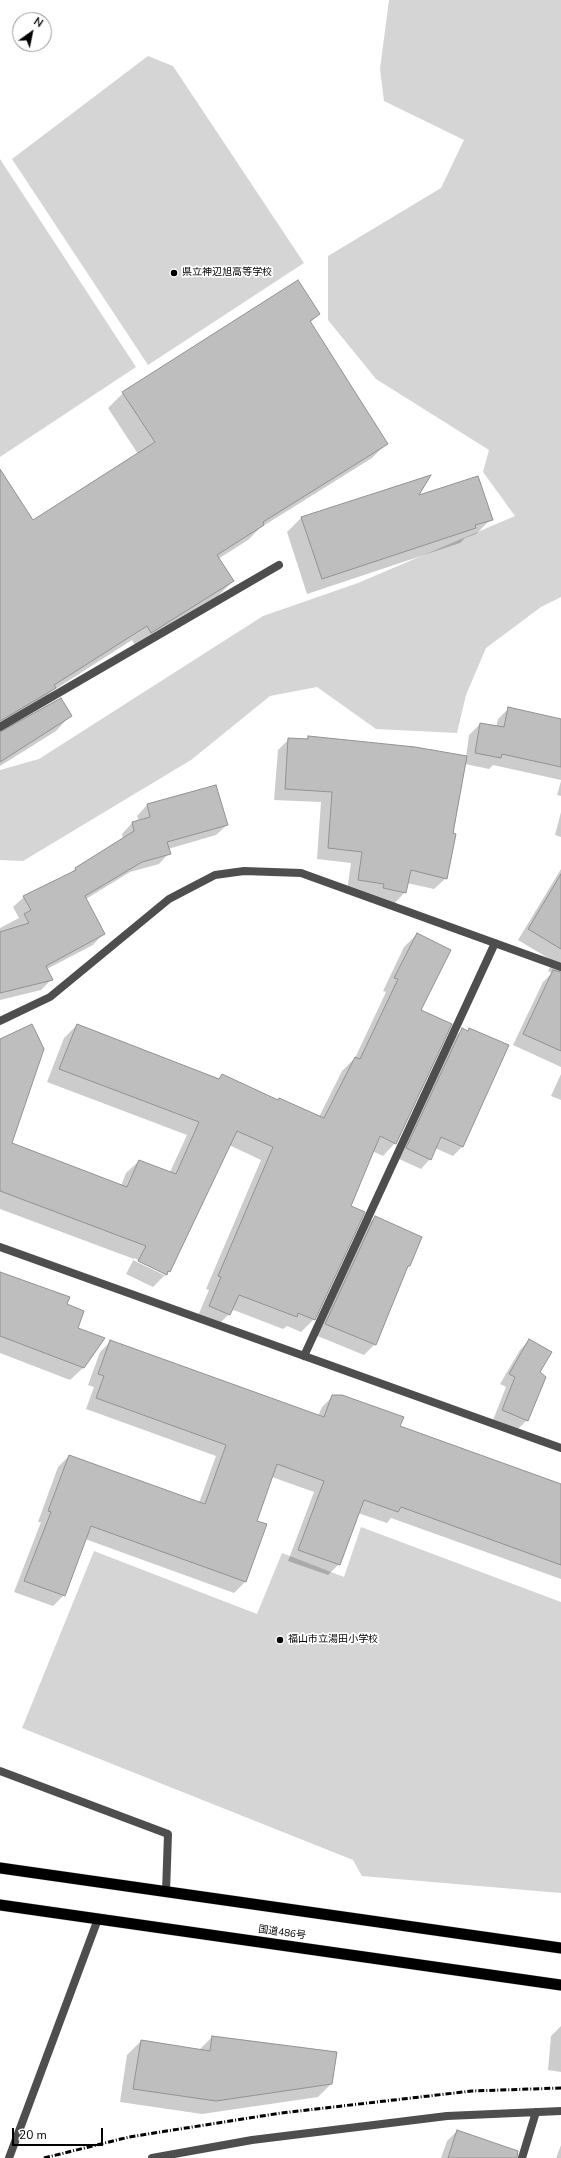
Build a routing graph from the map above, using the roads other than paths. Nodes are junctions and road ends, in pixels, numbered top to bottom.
1 (279, 565) dead end
2 (0, 727) edge
3 (495, 943) junction
4 (561, 967) edge
5 (0, 1021) edge
6 (0, 1247) edge
7 (304, 1356) junction
8 (561, 1448) edge
9 (0, 1771) edge
10 (0, 1868) edge
11 (166, 1892) junction
12 (0, 1905) edge
13 (98, 1919) junction
14 (561, 1948) edge
15 (561, 1985) edge
16 (561, 2111) edge
17 (536, 2112) junction
18 (9, 2158) edge
19 (152, 2158) edge
20 (522, 2158) edge

1 - 2 street
3 - 4 street
3 - 5 street
3 - 7 street
6 - 7 street
7 - 8 street
9 - 11 street
10 - 11 highway
11 - 14 highway
12 - 13 highway, 国道486号
13 - 15 highway, 国道486号
13 - 18 street
16 - 17 street
17 - 19 street
17 - 20 street

